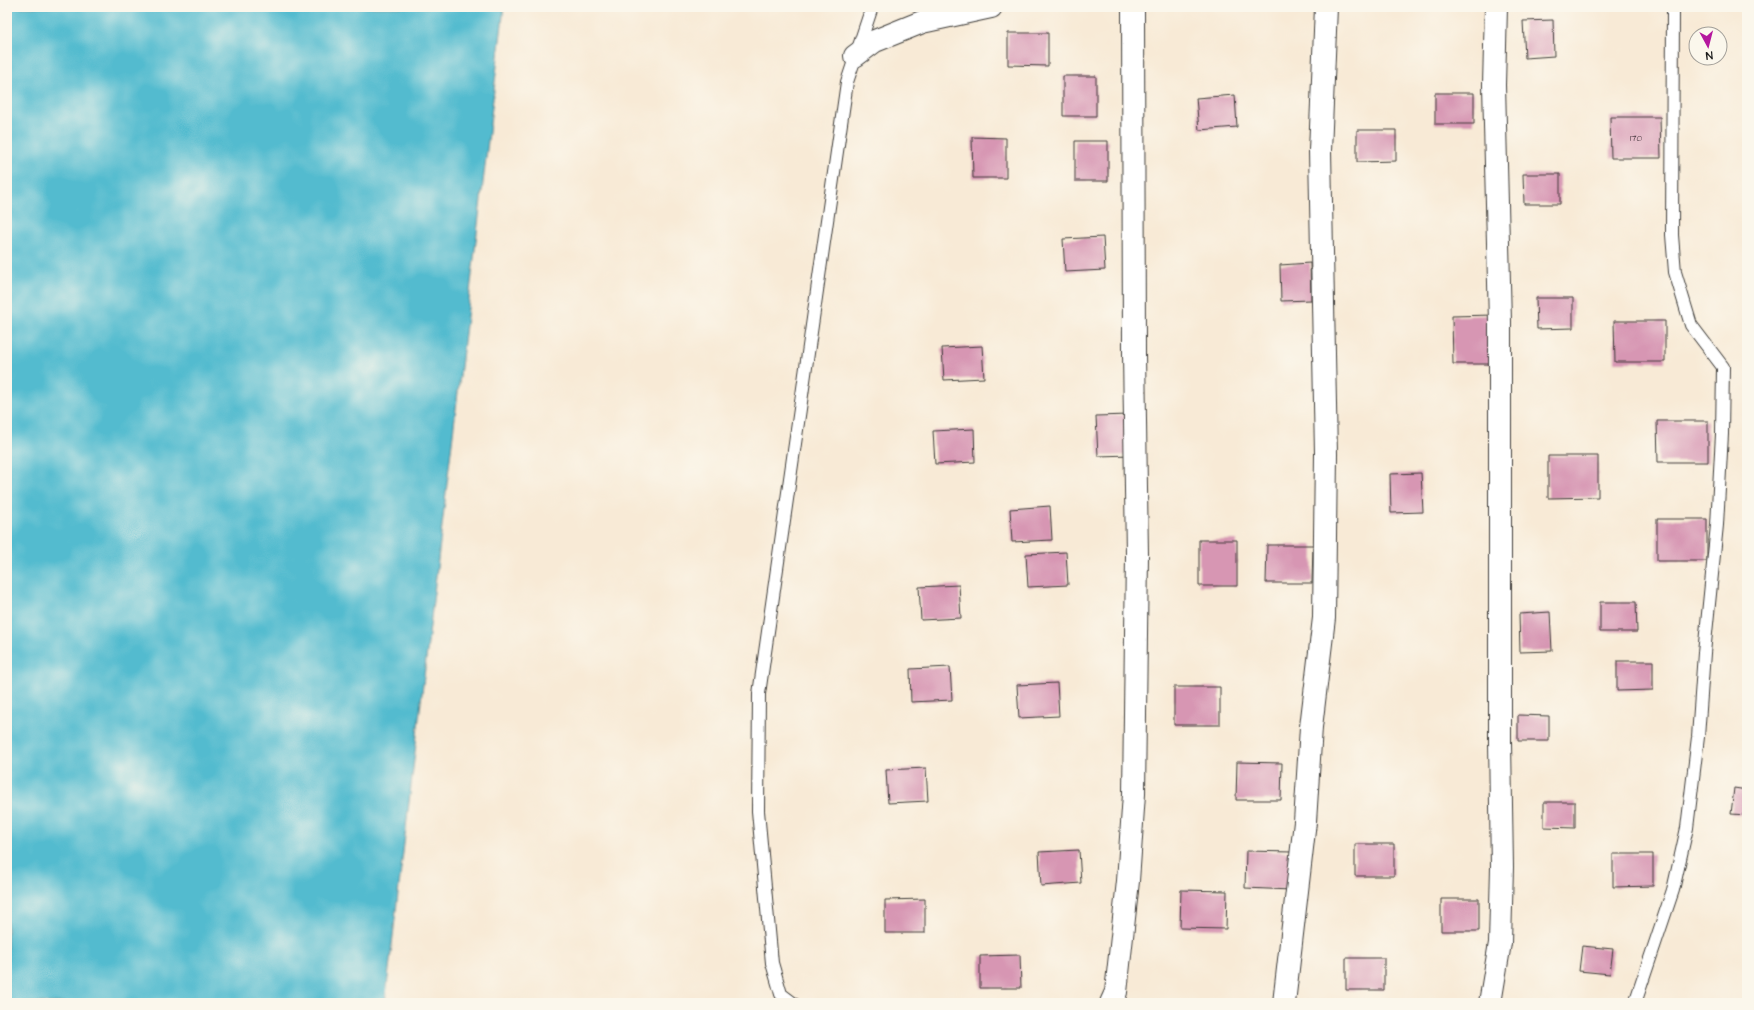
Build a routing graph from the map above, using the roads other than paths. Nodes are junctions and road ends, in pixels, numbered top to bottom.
1 (872, 7) edge
2 (991, 7) edge
3 (1132, 7) edge
4 (1326, 7) edge
5 (1496, 7) edge
6 (1673, 7) edge
7 (855, 56) junction
8 (792, 1003) edge
9 (1111, 1003) edge
10 (1284, 1003) edge
11 (1490, 1003) edge
12 (1636, 1003) edge

1 - 7 lane
2 - 7 street
3 - 9 street
4 - 10 street
5 - 11 street
6 - 12 lane
7 - 8 lane

